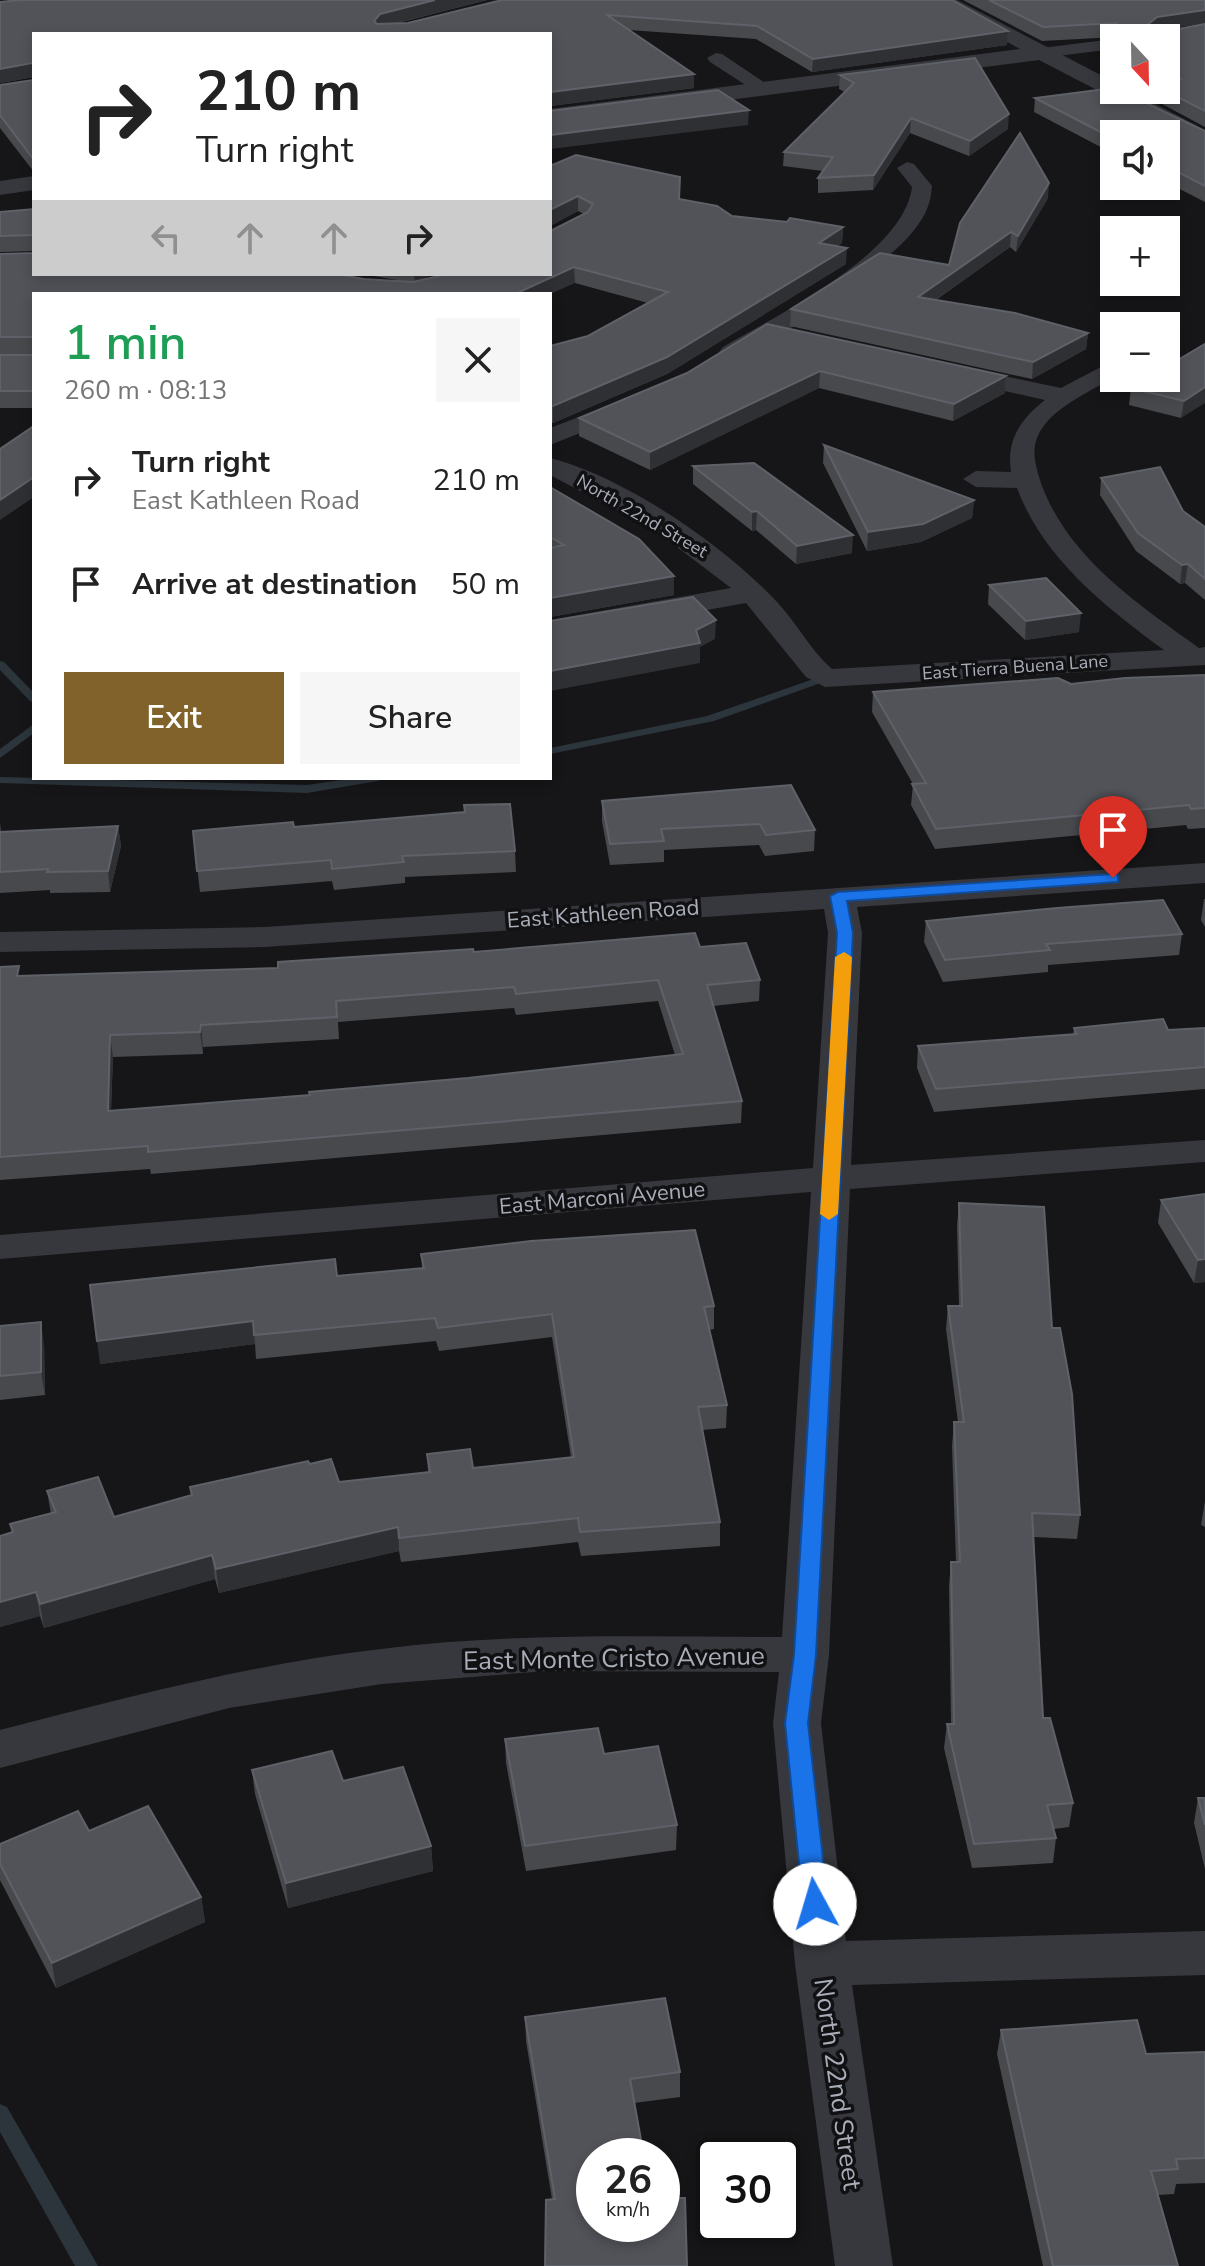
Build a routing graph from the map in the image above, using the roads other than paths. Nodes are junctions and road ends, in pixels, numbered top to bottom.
1 (942, 0) edge
2 (1100, 46) edge
3 (1041, 53) junction
4 (716, 58) dead end
5 (765, 89) junction
6 (552, 116) edge
7 (1203, 136) edge
8 (907, 168) dead end
9 (32, 183) edge
10 (3, 184) edge
11 (765, 330) junction
12 (797, 337) edge
13 (711, 363) edge
14 (935, 368) edge
15 (1100, 376) edge
16 (649, 395) edge
17 (1067, 397) junction
18 (552, 436) edge
19 (552, 467) edge
20 (976, 479) dead end
21 (1026, 480) junction
22 (752, 593) junction
23 (552, 629) edge
24 (1198, 656) edge
25 (825, 678) joint
26 (1205, 873) edge
27 (838, 896) junction
28 (0, 942) edge
29 (1205, 1151) edge
30 (831, 1178) junction
31 (0, 1247) edge
32 (805, 1655) junction
33 (0, 1749) edge
34 (1205, 1953) edge
35 (822, 1964) junction
36 (864, 2266) edge

1 - 3 street
2 - 3 street
3 - 5 street
3 - 7 street
4 - 5 street
5 - 6 street
8 - 11 street
9 - 10 street
11 - 12 street
11 - 13 street
14 - 17 street
15 - 17 street
16 - 18 street
17 - 21 street
19 - 22 street, North 22nd Street
20 - 21 street
21 - 24 street
22 - 23 street
22 - 25 street, North 22nd Street
24 - 25 street, East Tierra Buena Lane
26 - 27 street, East Kathleen Road
27 - 28 street, East Kathleen Road
27 - 30 street, North 22nd Street
29 - 30 street, East Marconi Avenue
30 - 31 street, East Marconi Avenue
30 - 32 street, North 22nd Street
32 - 33 street, East Monte Cristo Avenue
32 - 35 street, North 22nd Street
34 - 35 street
35 - 36 street, North 22nd Street

